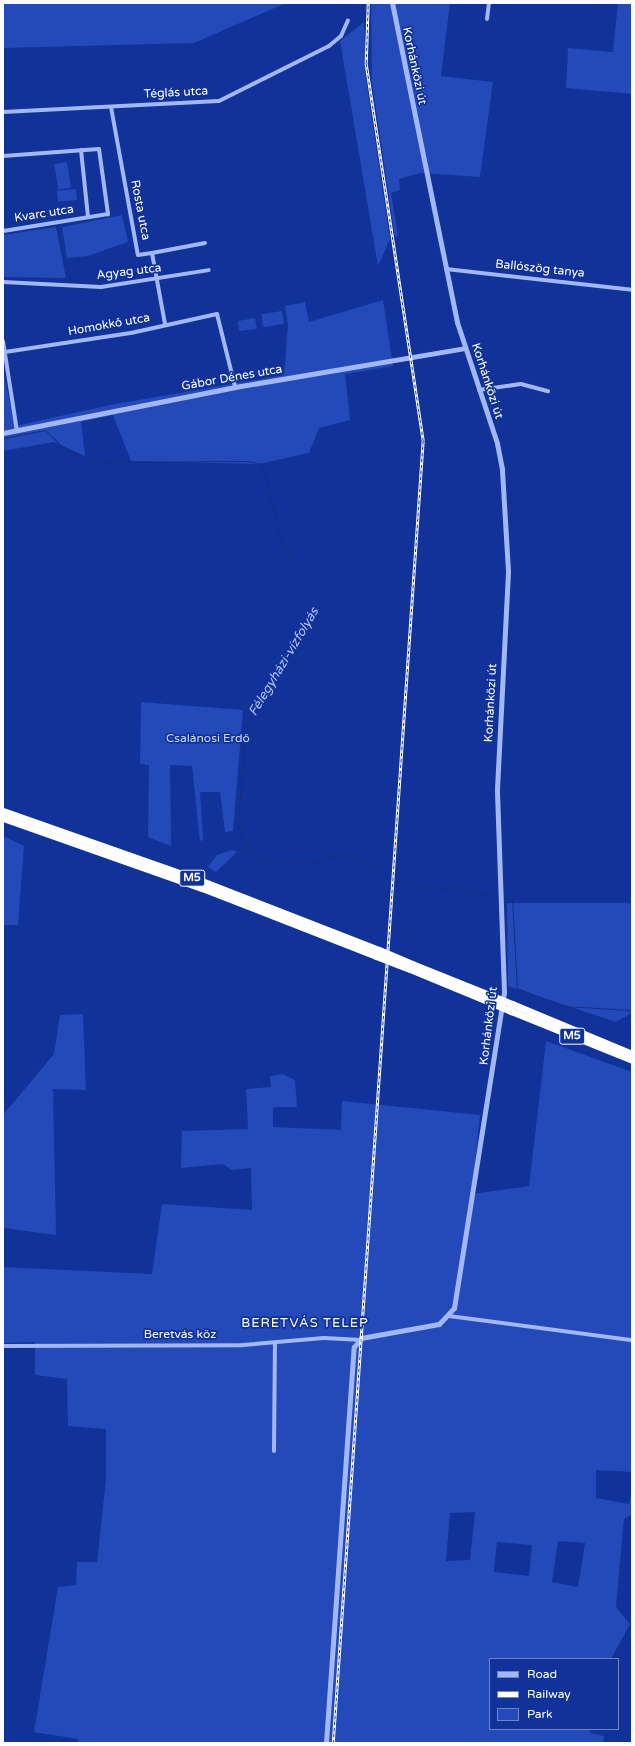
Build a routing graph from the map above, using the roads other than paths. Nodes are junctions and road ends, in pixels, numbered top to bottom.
1 (392, 3) edge
2 (489, 3) edge
3 (487, 19) dead end
4 (348, 20) dead end
5 (111, 107) junction
6 (3, 112) edge
7 (81, 150) junction
8 (3, 156) edge
9 (88, 217) junction
10 (3, 231) edge
11 (206, 243) dead end
12 (152, 253) junction
13 (446, 269) junction
14 (209, 270) dead end
15 (156, 280) junction
16 (3, 282) edge
17 (632, 290) edge
18 (165, 324) junction
19 (3, 341) edge
20 (465, 348) junction
21 (5, 352) junction
22 (235, 387) junction
23 (479, 390) junction
24 (548, 391) dead end
25 (17, 431) junction
26 (3, 434) edge
27 (3, 811) edge
28 (3, 818) edge
29 (378, 953) junction
30 (512, 1008) junction
31 (632, 1054) edge
32 (632, 1060) edge
33 (450, 1316) junction
34 (357, 1340) junction
35 (632, 1340) edge
36 (275, 1343) junction
37 (3, 1346) edge
38 (274, 1451) dead end
39 (326, 1743) edge

1 - 13 street, Korhánközi út
2 - 3 street
4 - 5 street, Téglás utca
5 - 6 street, Téglás utca
5 - 12 street, Rosta utca
7 - 8 street
7 - 9 street, Kvarc utca
7 - 9 street, Kvarc utca
9 - 10 street, Kvarc utca
11 - 12 street
12 - 15 street, Rosta utca
13 - 17 street, Ballószög tanya
13 - 20 street, Korhánközi út
14 - 15 street, Agyag utca
15 - 16 street, Agyag utca
15 - 18 street, Rosta utca
18 - 21 street, Homokkő utca
18 - 22 street, Homokkő utca
19 - 21 street
20 - 22 street, Gábor Dénes utca
20 - 23 street, Korhánközi út
21 - 25 street
22 - 25 street, Gábor Dénes utca
23 - 24 street
23 - 33 street, Korhánközi út
25 - 26 street, Gábor Dénes utca
27 - 29 highway, M5
28 - 29 highway, M5
29 - 30 highway, M5, bridge
30 - 31 highway, M5
30 - 32 highway, M5
33 - 34 street
33 - 35 street
34 - 36 street, Beretvás köz
34 - 39 street
36 - 37 street, Beretvás köz
36 - 38 street

